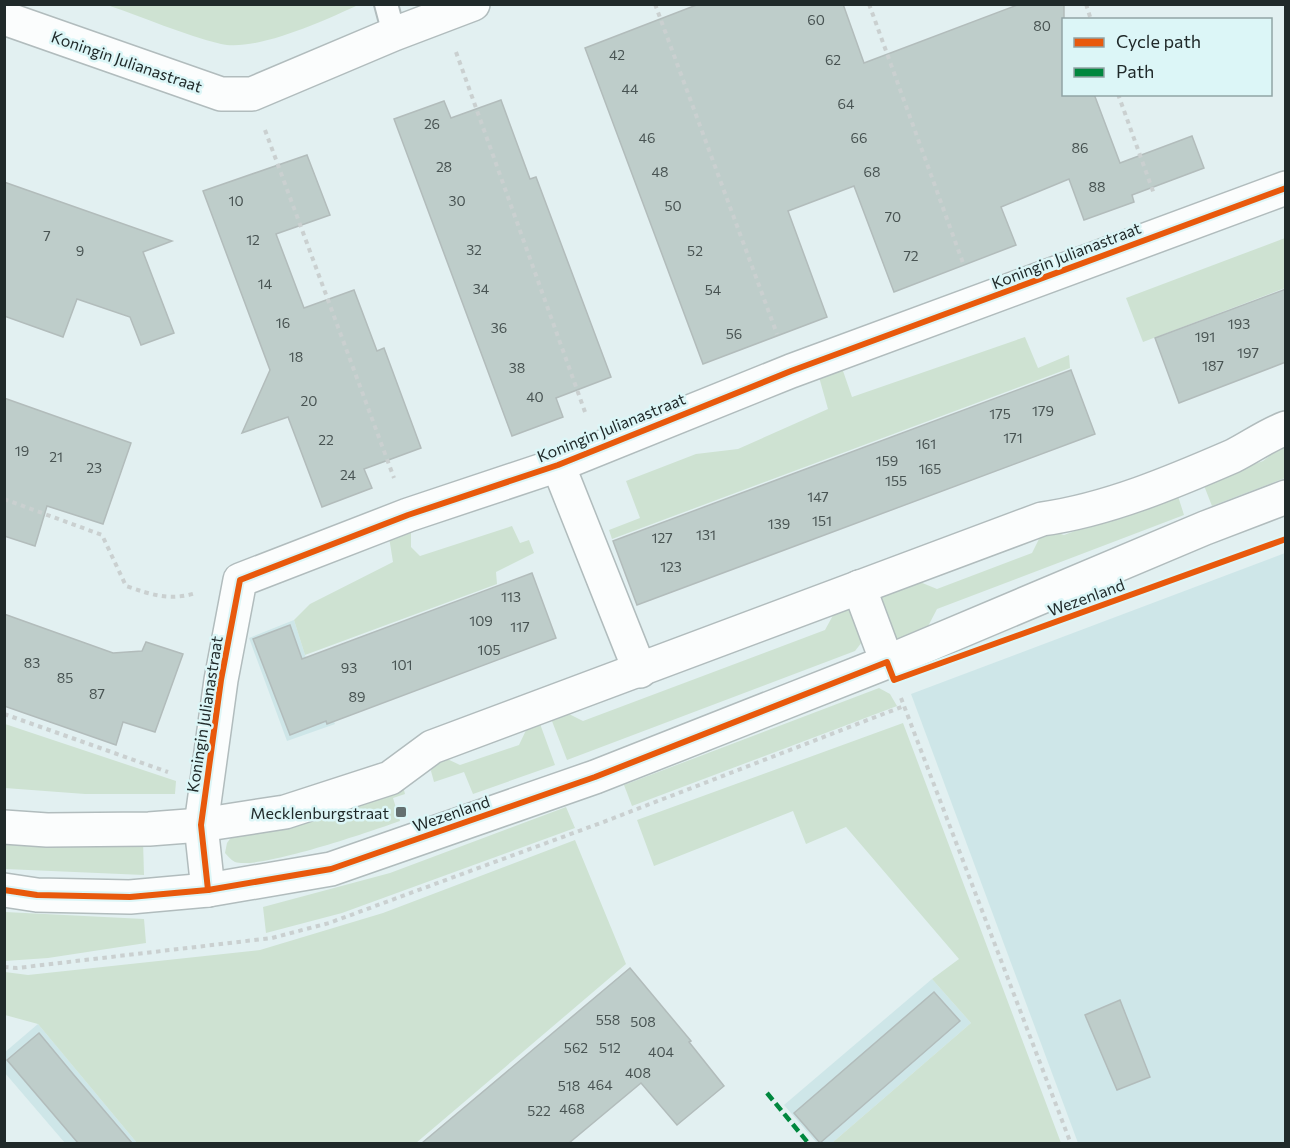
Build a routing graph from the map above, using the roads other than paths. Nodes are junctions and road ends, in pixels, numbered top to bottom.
1 (473, 4) edge
2 (4, 18) edge
3 (390, 19) edge
4 (1286, 188) edge
5 (1286, 428) edge
6 (558, 465) junction
7 (1286, 497) edge
8 (859, 587) junction
9 (640, 671) junction
10 (890, 671) junction
11 (201, 825) junction
12 (4, 826) edge
13 (4, 890) edge
14 (208, 890) junction

1 - 3 street, Koningin Julianastraat
2 - 3 street, Koningin Julianastraat
4 - 6 street, Koningin Julianastraat
5 - 8 street
6 - 9 street, Koningin Julianastraat
6 - 11 street, Koningin Julianastraat
7 - 10 street, Wezenland
8 - 9 street
8 - 10 street
9 - 11 street
10 - 14 street, Wezenland
11 - 12 street
11 - 14 street, Koningin Julianastraat
13 - 14 street, Wezenland

